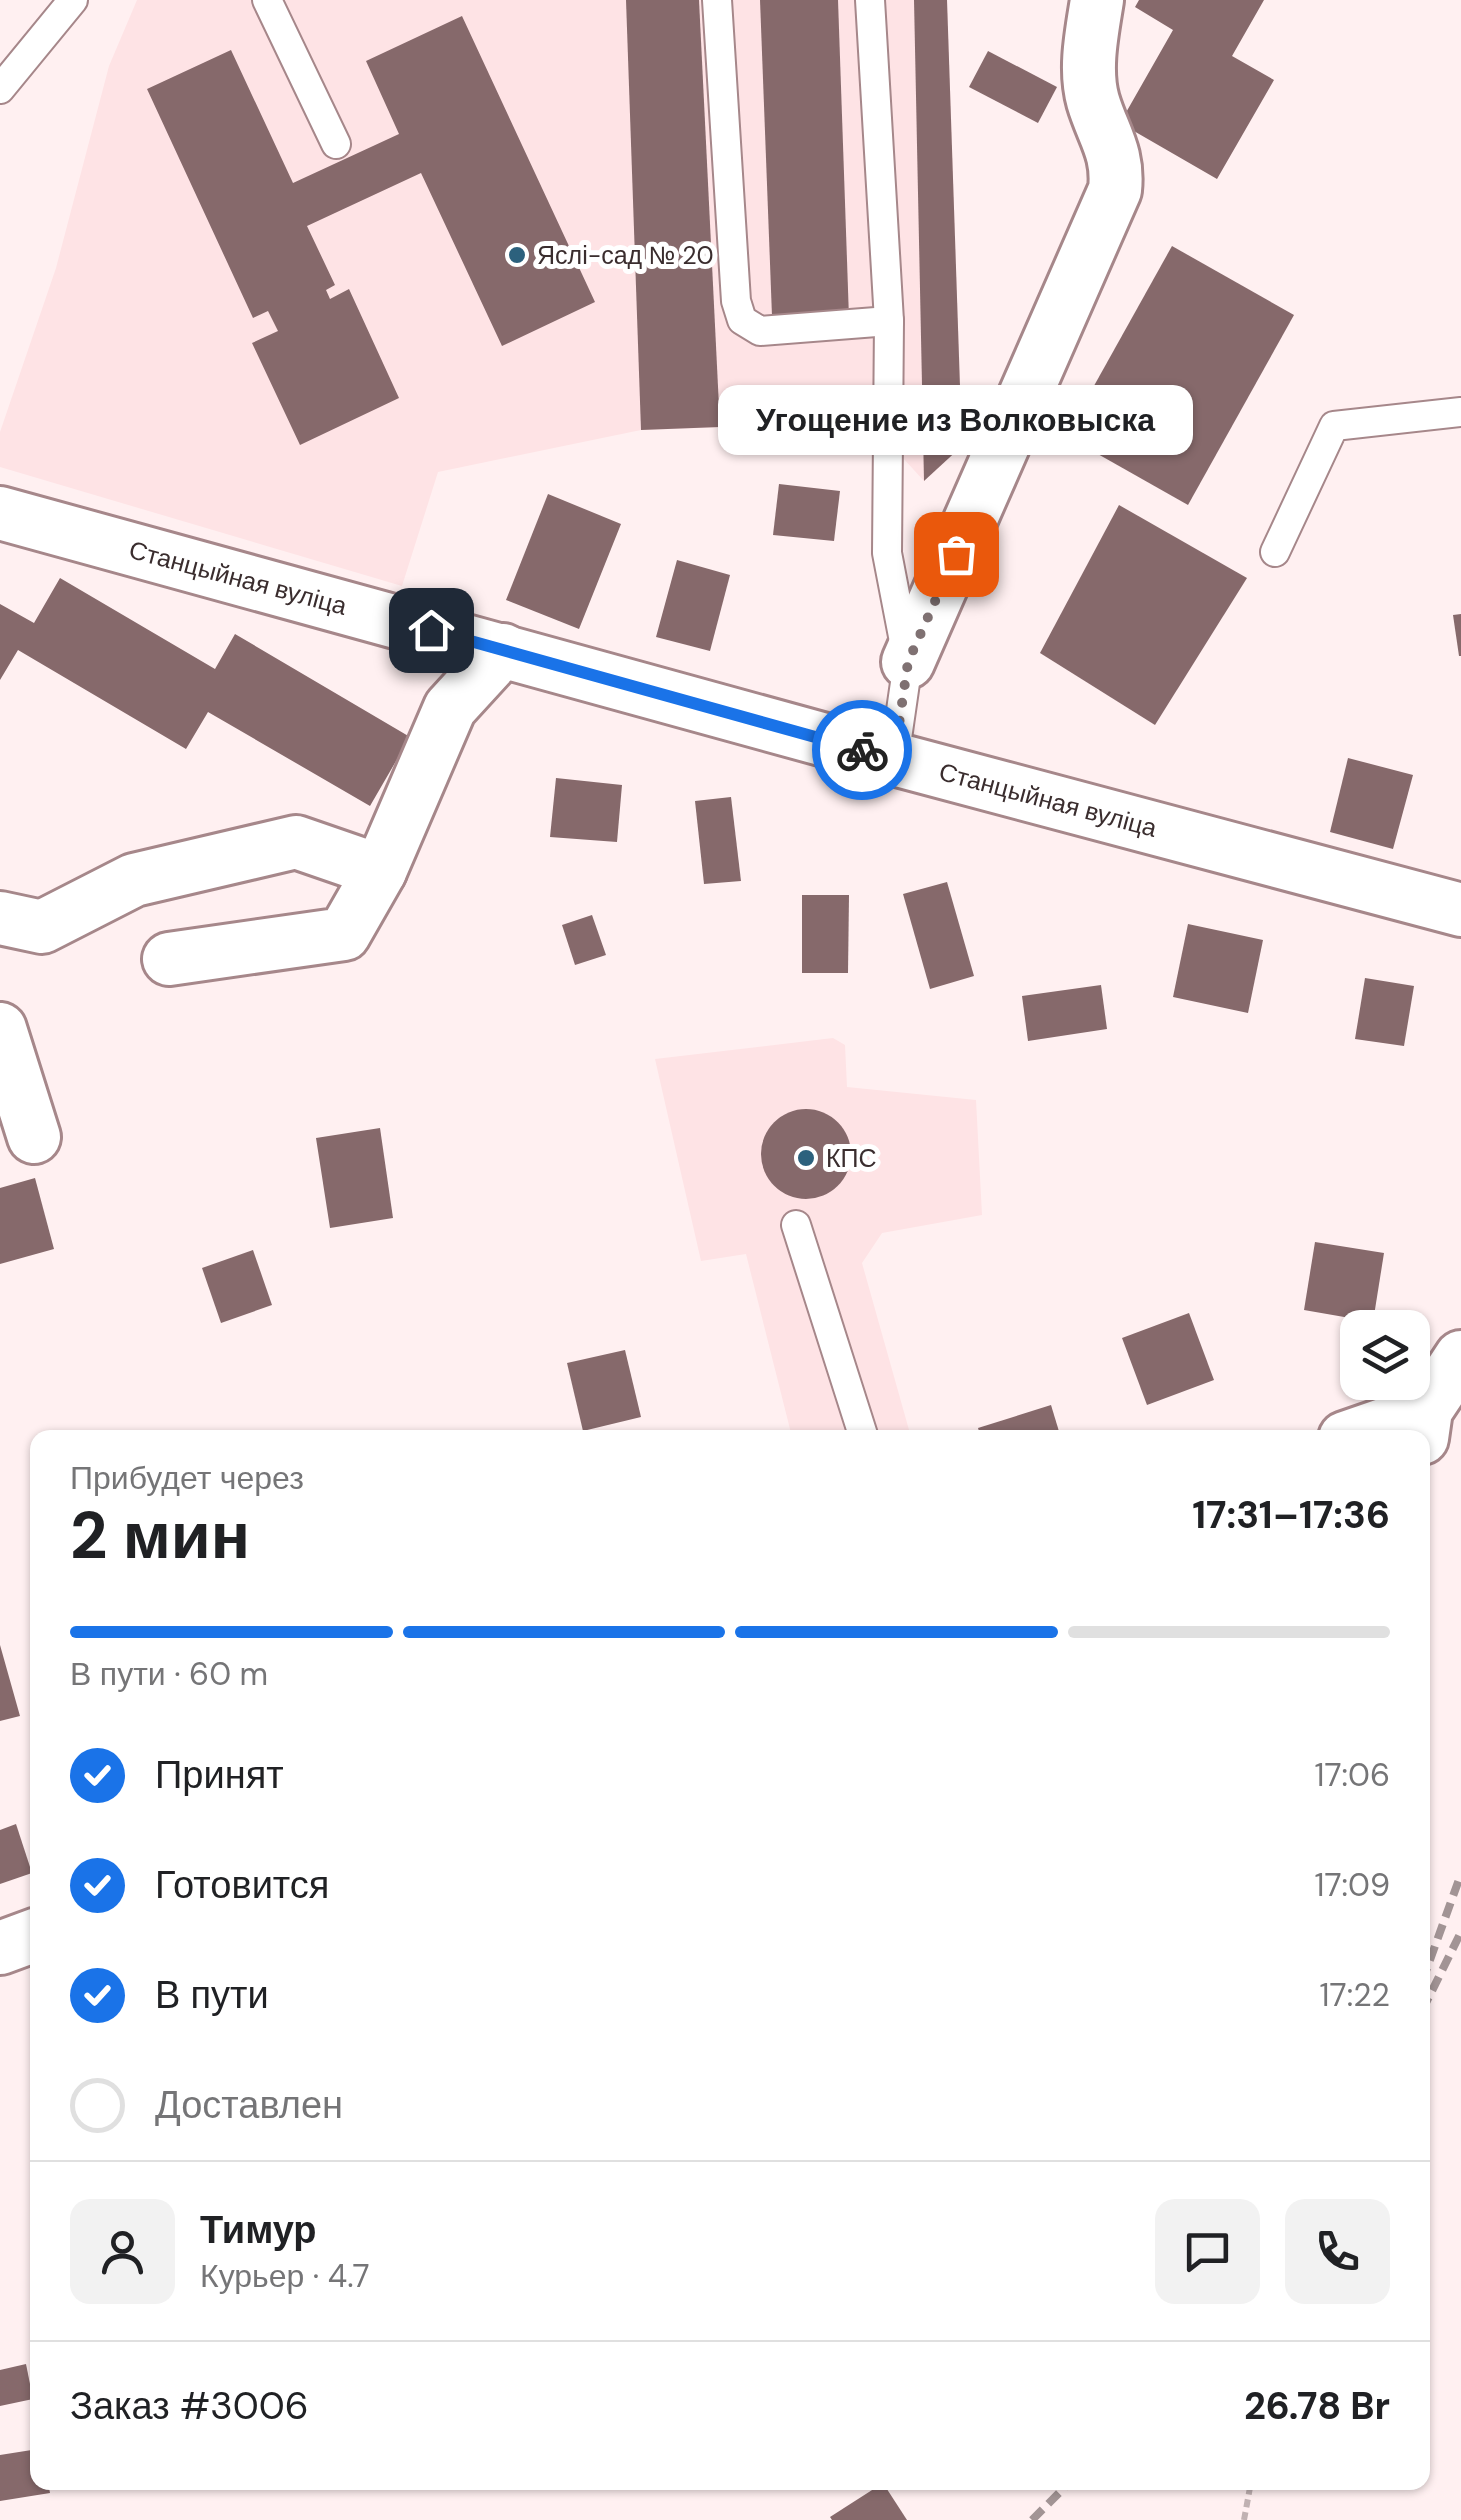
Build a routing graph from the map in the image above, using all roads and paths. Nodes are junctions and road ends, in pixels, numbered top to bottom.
1 (74, 0) edge
2 (267, 0) edge
3 (717, 0) edge
4 (870, 0) edge
5 (1096, 0) edge
6 (0, 89) edge
7 (336, 144) dead end
8 (889, 321) junction
9 (1461, 412) edge
10 (0, 513) edge
11 (1275, 552) dead end
12 (503, 650) junction
13 (908, 662) junction
14 (894, 759) junction
15 (380, 871) junction
16 (1461, 910) edge
17 (0, 918) edge
18 (168, 959) dead end
19 (0, 1029) edge
20 (34, 1136) dead end
21 (796, 1225) dead end
22 (1461, 1357) edge
23 (1424, 1424) edge
24 (861, 1430) edge
25 (1390, 1430) edge
26 (30, 1937) edge
27 (0, 1948) edge
28 (1250, 2490) edge
29 (1244, 2520) edge

1 - 6 lane
2 - 7 lane
3 - 8 lane
4 - 8 lane
5 - 13 street
8 - 13 lane
9 - 11 lane
10 - 12 street, Станцыйная вуліца
12 - 14 street, Станцыйная вуліца
12 - 15 street
13 - 14 lane
14 - 16 street, Станцыйная вуліца
15 - 17 street
15 - 18 street
19 - 20 street
21 - 24 lane
22 - 23 street
23 - 25 street
26 - 27 street
28 - 29 path

